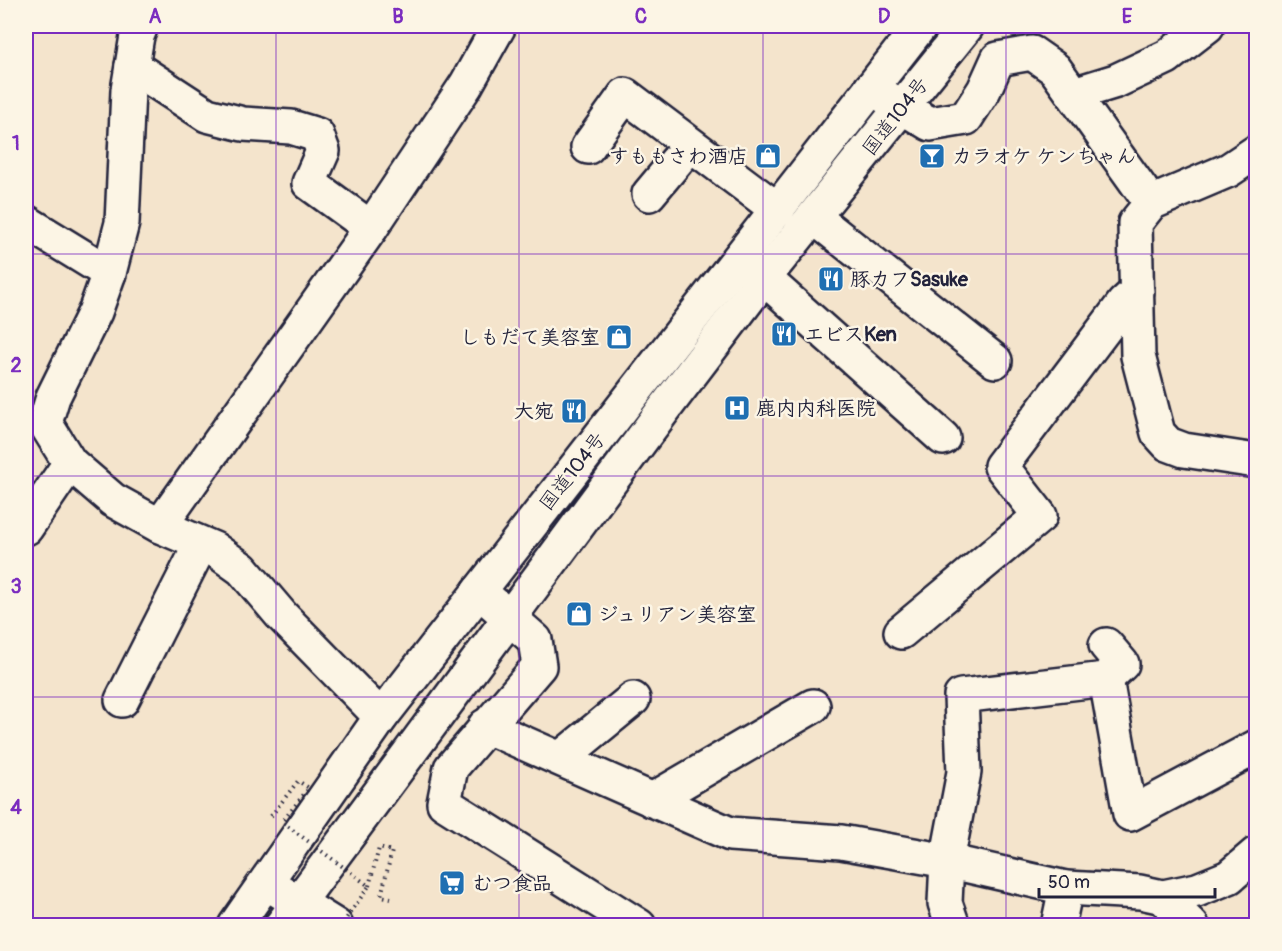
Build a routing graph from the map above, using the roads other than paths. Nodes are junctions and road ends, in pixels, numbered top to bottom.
1 (141, 26) edge
2 (499, 26) edge
3 (920, 26) edge
4 (967, 26) edge
5 (1207, 26) edge
6 (132, 66) junction
7 (871, 88) junction
8 (1074, 94) junction
9 (901, 108) junction
10 (690, 145) junction
11 (588, 147) dead end
12 (1257, 152) edge
13 (649, 194) dead end
14 (1151, 202) junction
15 (778, 210) junction
16 (815, 218) junction
17 (26, 222) edge
18 (371, 228) junction
19 (110, 273) junction
20 (764, 278) junction
21 (1137, 291) junction
22 (995, 361) dead end
23 (943, 438) dead end
24 (1257, 461) edge
25 (70, 463) junction
26 (160, 526) junction
27 (26, 528) edge
28 (201, 544) junction
29 (479, 591) junction
30 (510, 617) junction
31 (901, 632) dead end
32 (1106, 645) dead end
33 (1106, 679) junction
34 (633, 699) dead end
35 (122, 700) dead end
36 (813, 706) dead end
37 (381, 717) junction
38 (485, 726) junction
39 (1257, 747) edge
40 (561, 758) junction
41 (652, 800) junction
42 (1257, 854) edge
43 (947, 861) junction
44 (267, 883) junction
45 (1066, 888) junction
46 (1163, 897) junction
47 (290, 915) edge
48 (244, 923) edge
49 (336, 926) edge
50 (639, 926) edge
51 (953, 926) edge
52 (1059, 926) edge
53 (1192, 926) edge

1 - 6 main road
2 - 18 main road
3 - 7 main road, 国道104号
4 - 9 main road, 国道104号
5 - 8 main road
6 - 18 main road
6 - 19 main road
7 - 9 main road
7 - 15 main road, 国道104号
8 - 9 main road
8 - 14 main road
9 - 16 main road, 国道104号
10 - 11 main road
10 - 13 main road
10 - 15 main road
12 - 14 main road
14 - 21 main road
15 - 29 main road, 国道104号
16 - 20 main road, 国道104号
16 - 22 main road
17 - 19 main road
18 - 26 main road
19 - 25 main road
20 - 23 main road
20 - 30 main road, 国道104号
21 - 24 main road
21 - 31 main road
25 - 26 main road
25 - 27 main road
26 - 28 main road
28 - 35 main road
28 - 37 main road
29 - 30 main road
29 - 37 main road, 国道104号
30 - 38 main road
30 - 47 main road, 国道104号
32 - 33 main road
33 - 39 main road
33 - 43 main road
34 - 40 main road
36 - 41 main road
37 - 44 main road, 国道104号
38 - 40 main road
38 - 50 main road
40 - 41 main road
41 - 43 main road
42 - 46 main road
43 - 45 main road
43 - 51 main road
44 - 47 main road
44 - 48 main road, 国道104号
45 - 46 main road
45 - 52 main road
46 - 53 main road
47 - 49 main road

